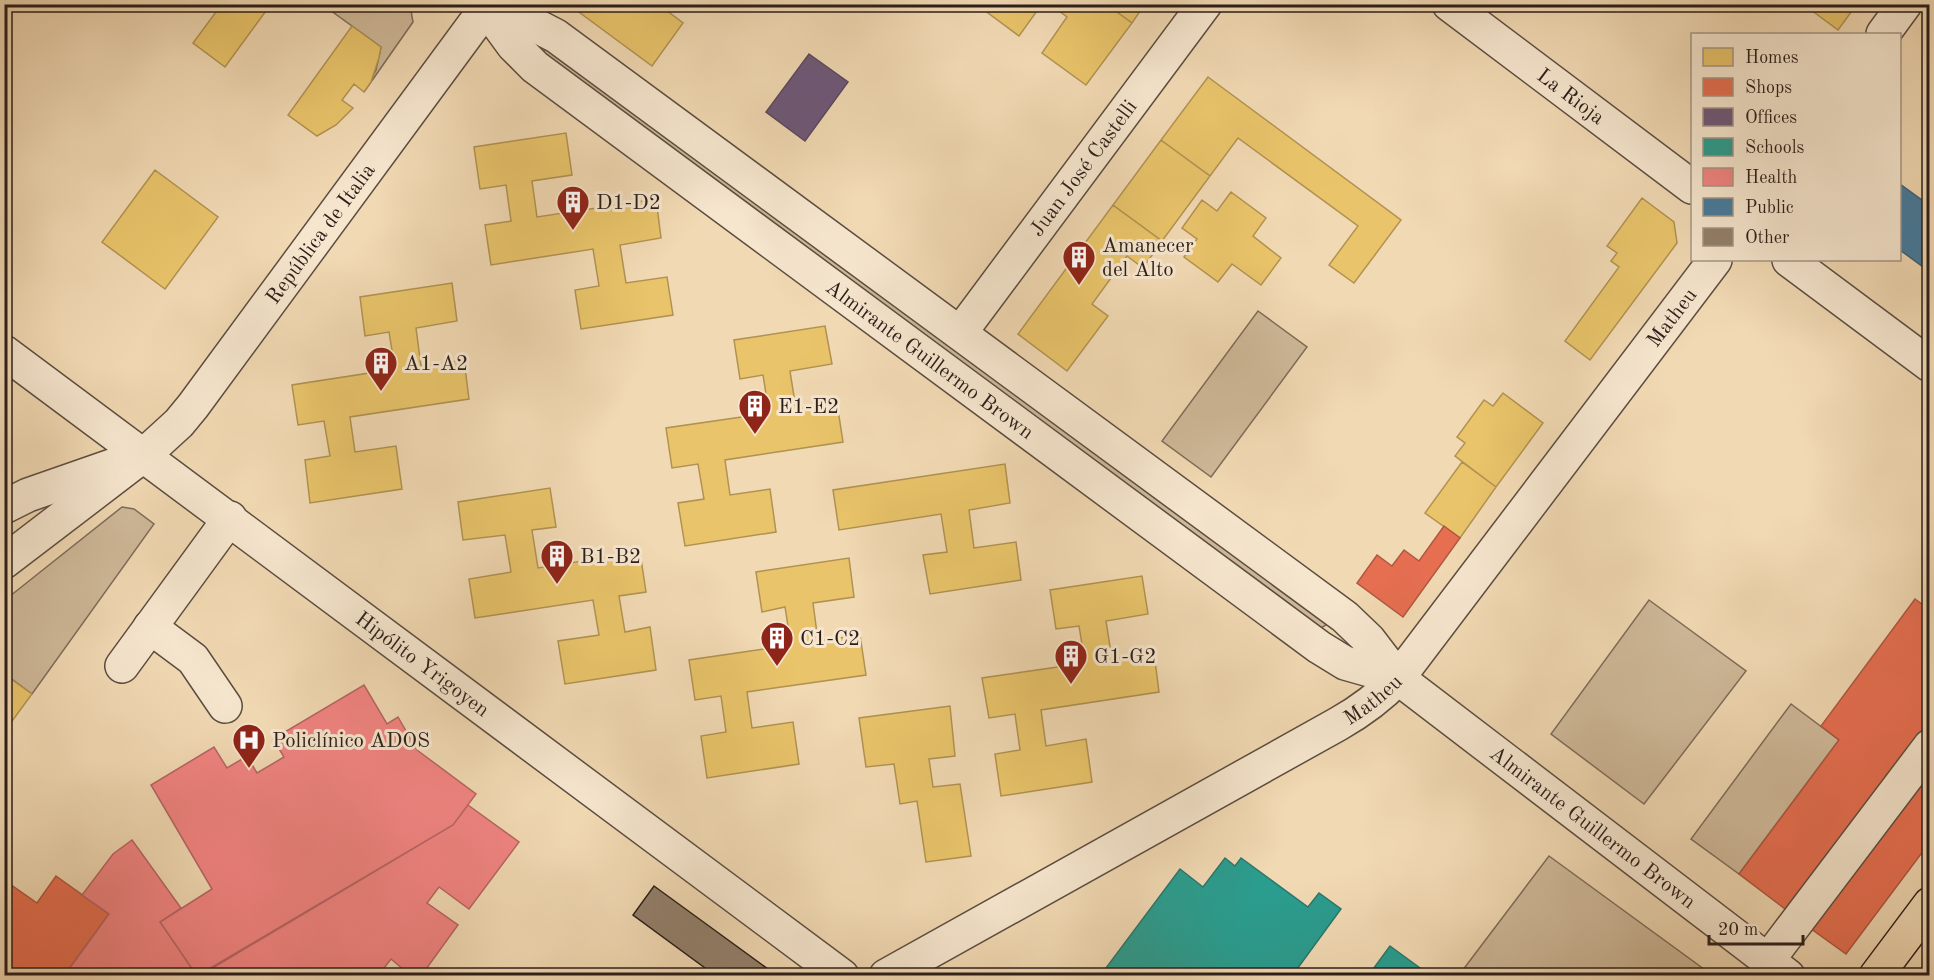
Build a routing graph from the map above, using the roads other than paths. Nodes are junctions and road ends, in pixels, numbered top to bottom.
1 (1205, 4) edge
2 (1449, 4) edge
3 (1905, 4) edge
4 (485, 6) edge
5 (1883, 33) edge
6 (1691, 186) edge
7 (1714, 261) edge
8 (1790, 261) edge
9 (960, 333) junction
10 (4, 352) edge
11 (1929, 366) edge
12 (144, 455) junction
13 (4, 507) edge
14 (230, 518) junction
15 (4, 562) edge
16 (150, 627) junction
17 (122, 666) dead end
18 (1398, 678) junction
19 (225, 706) dead end
20 (1929, 746) edge
21 (1929, 904) edge
22 (1778, 968) edge
23 (842, 975) edge
24 (886, 975) edge
25 (1876, 975) edge

1 - 9 street, Juan José Castelli
2 - 6 street, La Rioja
3 - 5 street
4 - 9 street, Almirante Guillermo Brown
4 - 12 street, República de Italia
4 - 18 street, Almirante Guillermo Brown
7 - 18 street, Matheu
8 - 11 street
9 - 18 street, Almirante Guillermo Brown
10 - 12 street, Hipólito Yrigoyen
12 - 13 street, República de Italia
12 - 14 street, Hipólito Yrigoyen
12 - 15 street, República de Italia
14 - 16 street
14 - 23 street, Hipólito Yrigoyen
16 - 17 street
16 - 19 street
18 - 22 street, Almirante Guillermo Brown
18 - 24 street, Matheu
20 - 22 street
21 - 25 main road

